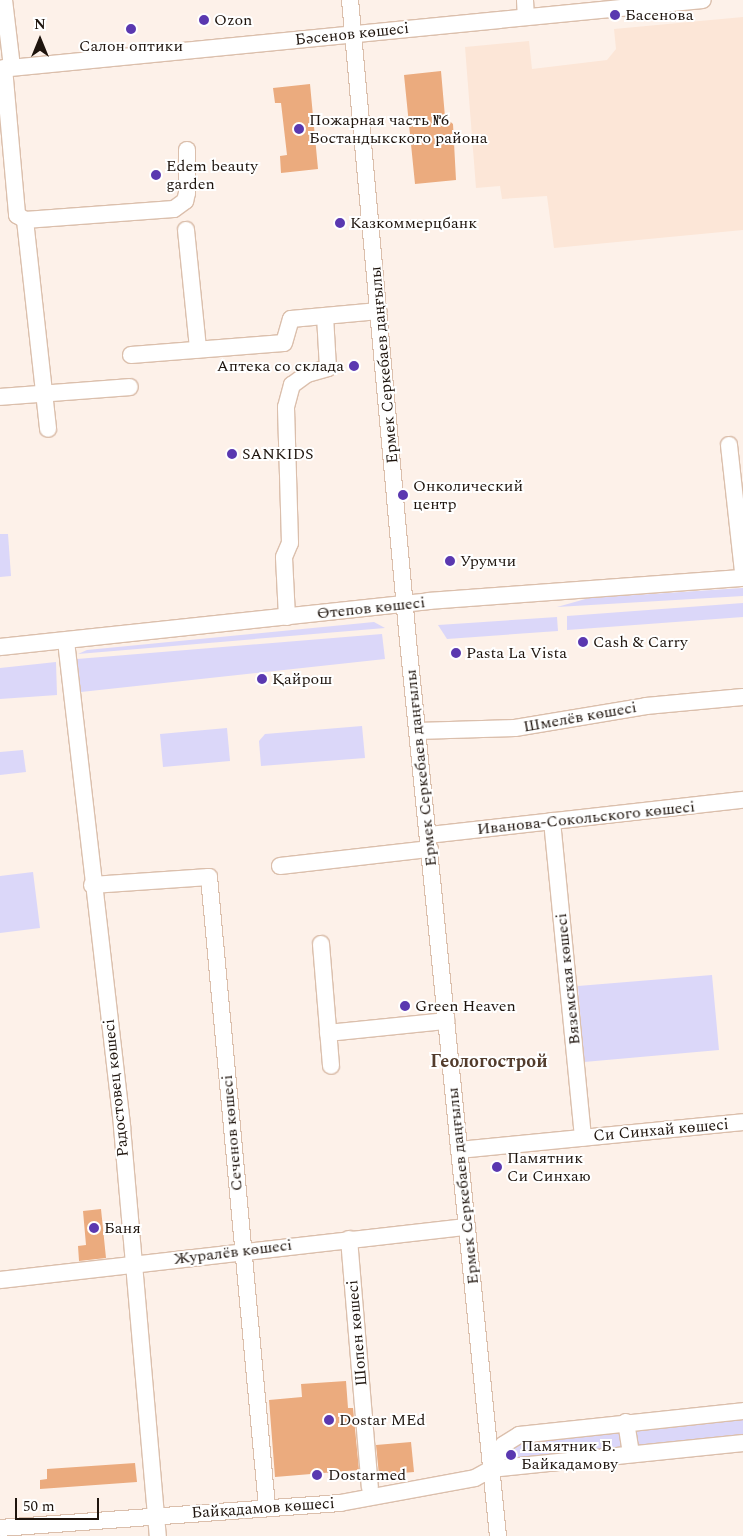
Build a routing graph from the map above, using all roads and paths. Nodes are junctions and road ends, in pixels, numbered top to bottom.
1 (4, 0) edge
2 (350, 0) edge
3 (525, 0) edge
4 (703, 0) edge
5 (677, 1) edge
6 (526, 17) junction
7 (353, 34) junction
8 (5, 68) edge
9 (187, 150) dead end
10 (25, 220) junction
11 (186, 230) dead end
12 (379, 311) junction
13 (325, 316) junction
14 (198, 350) junction
15 (131, 355) dead end
16 (130, 387) dead end
17 (45, 394) junction
18 (0, 397) edge
19 (48, 429) dead end
20 (729, 445) dead end
21 (743, 572) edge
22 (743, 578) edge
23 (405, 604) junction
24 (287, 617) junction
25 (66, 640) junction
26 (0, 647) edge
27 (743, 697) edge
28 (417, 730) junction
29 (743, 800) edge
30 (552, 822) junction
31 (429, 842) junction
32 (280, 866) dead end
33 (92, 885) junction
34 (321, 944) dead end
35 (446, 1021) junction
36 (328, 1033) junction
37 (332, 1066) dead end
38 (743, 1122) edge
39 (583, 1137) junction
40 (459, 1150) junction
41 (467, 1227) junction
42 (349, 1239) junction
43 (242, 1250) junction
44 (133, 1265) junction
45 (0, 1280) edge
46 (743, 1410) edge
47 (626, 1422) junction
48 (743, 1443) edge
49 (631, 1453) junction
50 (491, 1469) junction
51 (370, 1487) dead end
52 (267, 1507) junction
53 (156, 1516) junction
54 (0, 1528) edge
55 (48, 1530) edge
56 (158, 1536) edge
57 (498, 1536) edge

1 - 8 street
2 - 7 street, Ермек Серкебаев даңғылы
3 - 6 street
4 - 5 street, Бәсенов көшесі
5 - 6 street, Бәсенов көшесі
6 - 7 street, Бәсенов көшесі
7 - 8 street, Бәсенов көшесі
7 - 12 street, Ермек Серкебаев даңғылы
8 - 10 street
9 - 10 street
10 - 17 street
11 - 14 street
12 - 13 street
12 - 23 street, Ермек Серкебаев даңғылы
13 - 14 street
13 - 24 street
14 - 15 street
16 - 17 street
17 - 18 street
17 - 19 street
20 - 21 street
22 - 23 street, Өтепов көшесі
23 - 24 street, Өтепов көшесі
23 - 28 street, Ермек Серкебаев даңғылы
24 - 25 street, Өтепов көшесі
25 - 26 street, Өтепов көшесі
25 - 33 street, Радостовец көшесі
27 - 28 street, Шмелёв көшесі
28 - 31 street, Ермек Серкебаев даңғылы
29 - 30 street, Иванова-Сокольского көшесі
30 - 31 street, Иванова-Сокольского көшесі
30 - 39 street, Вяземская көшесі
31 - 32 street, Иванова-Сокольского көшесі
31 - 35 street, Ермек Серкебаев даңғылы
33 - 43 street, Сеченов көшесі
33 - 44 street, Радостовец көшесі
34 - 36 street
35 - 36 street
35 - 40 street, Ермек Серкебаев даңғылы
36 - 37 street
38 - 39 street, Си Синхай көшесі
39 - 40 street, Си Синхай көшесі
40 - 41 street, Ермек Серкебаев даңғылы
41 - 42 street, Журалёв көшесі
41 - 50 street, Ермек Серкебаев даңғылы
42 - 43 street, Журалёв көшесі
42 - 51 street, Шопен көшесі
43 - 44 street, Журалёв көшесі
43 - 52 street, Сеченов көшесі
44 - 45 street, Журалёв көшесі
44 - 53 street, Радостовец көшесі
46 - 47 street
47 - 49 street
47 - 50 street
48 - 49 street, Байқадамов көшесі
49 - 50 street, Байқадамов көшесі
50 - 52 street, Байқадамов көшесі
50 - 57 street, Ермек Серкебаев даңғылы
52 - 53 street, Байқадамов көшесі
53 - 55 street, Байқадамов көшесі
53 - 56 street, Радостовец көшесі
54 - 55 street, Байқадамов көшесі

